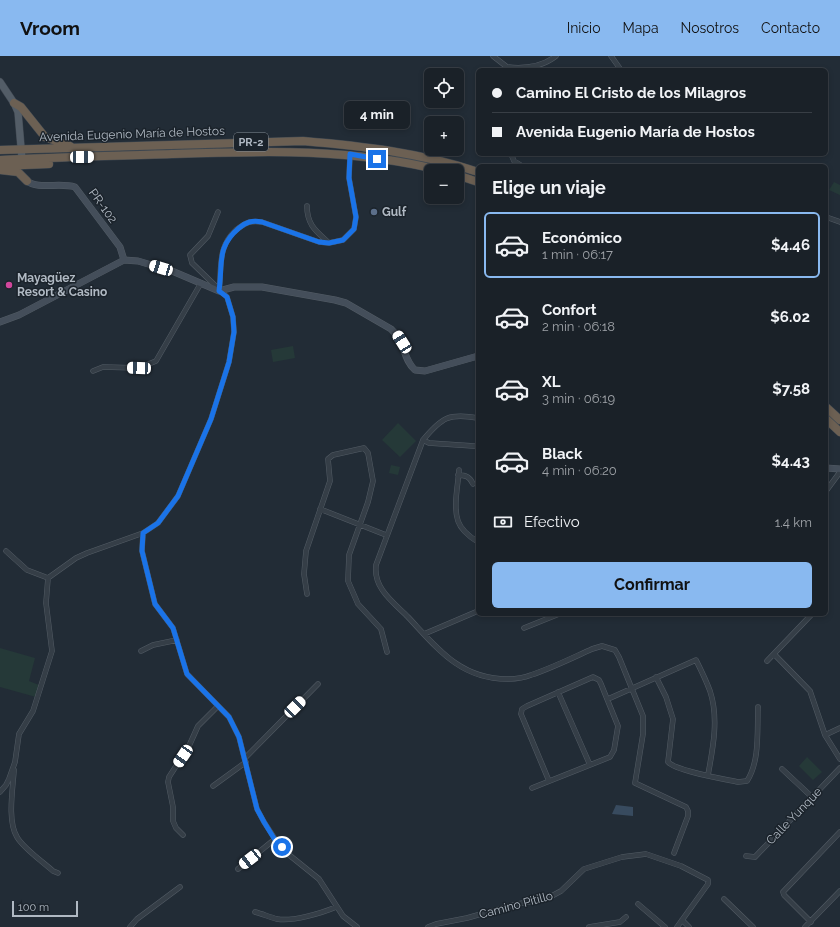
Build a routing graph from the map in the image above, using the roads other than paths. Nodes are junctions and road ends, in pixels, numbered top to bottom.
1 (493, 56) edge
2 (556, 56) edge
3 (611, 56) edge
4 (508, 68) edge
5 (620, 68) edge
6 (0, 82) edge
7 (14, 103) junction
8 (74, 148) junction
9 (21, 149) junction
10 (0, 150) edge
11 (350, 154) junction
12 (114, 156) junction
13 (513, 156) edge
14 (22, 159) junction
15 (0, 160) edge
16 (40, 164) junction
17 (519, 164) edge
18 (0, 166) edge
19 (424, 167) edge
20 (0, 170) edge
21 (476, 171) edge
22 (464, 177) edge
23 (27, 181) junction
24 (476, 181) edge
25 (307, 206) dead end
26 (218, 212) dead end
27 (828, 218) edge
28 (840, 222) edge
29 (329, 243) junction
30 (124, 260) junction
31 (201, 283) junction
32 (219, 291) junction
33 (0, 322) edge
34 (476, 357) edge
35 (92, 372) dead end
36 (828, 409) edge
37 (476, 418) edge
38 (840, 420) edge
39 (828, 421) edge
40 (840, 432) edge
41 (423, 440) junction
42 (467, 440) dead end
43 (468, 446) junction
44 (474, 446) dead end
45 (828, 468) edge
46 (840, 470) edge
47 (473, 484) dead end
48 (828, 488) edge
49 (320, 509) junction
50 (359, 525) junction
51 (143, 533) junction
52 (386, 535) junction
53 (476, 541) edge
54 (6, 551) dead end
55 (48, 578) junction
56 (307, 594) dead end
57 (476, 612) edge
58 (551, 616) edge
59 (810, 616) edge
60 (524, 628) dead end
61 (424, 634) junction
62 (177, 640) junction
63 (386, 650) dead end
64 (141, 651) dead end
65 (774, 654) junction
66 (767, 661) dead end
67 (656, 677) junction
68 (318, 684) dead end
69 (632, 688) junction
70 (558, 692) junction
71 (608, 699) junction
72 (218, 706) junction
73 (758, 707) dead end
74 (840, 728) edge
75 (825, 735) junction
76 (840, 759) edge
77 (245, 760) junction
78 (15, 762) junction
79 (590, 765) junction
80 (840, 768) edge
81 (782, 769) dead end
82 (708, 775) junction
83 (549, 781) junction
84 (213, 786) dead end
85 (532, 788) dead end
86 (0, 792) edge
87 (812, 798) junction
88 (840, 832) edge
89 (183, 836) dead end
90 (275, 840) junction
91 (674, 853) dead end
92 (746, 856) dead end
93 (238, 869) dead end
94 (58, 874) dead end
95 (180, 887) dead end
96 (840, 891) edge
97 (724, 899) dead end
98 (638, 904) dead end
99 (336, 907) junction
100 (255, 912) dead end
101 (626, 917) dead end
102 (682, 920) junction
103 (811, 922) junction
104 (130, 927) edge
105 (356, 927) edge
106 (428, 927) edge
107 (589, 927) edge
108 (665, 927) edge
109 (677, 927) edge
110 (689, 927) edge
111 (753, 927) edge
112 (806, 927) edge

1 - 4 street
2 - 4 street
3 - 5 street
6 - 7 main road
7 - 8 highway
7 - 9 main road
8 - 9 highway, Avenida Eugenio María de Hostos / PR-2
8 - 21 highway, Avenida Eugenio María de Hostos / PR-2
9 - 10 highway, Avenida Eugenio María de Hostos / PR-2
9 - 14 main road
11 - 12 highway, Avenida Eugenio María de Hostos / PR-2
11 - 19 highway, Avenida Eugenio María de Hostos / PR-2
11 - 29 street
12 - 14 highway, Avenida Eugenio María de Hostos / PR-2
12 - 16 highway
13 - 17 street
14 - 15 highway, Avenida Eugenio María de Hostos / PR-2
16 - 18 highway
16 - 23 highway
20 - 23 highway
22 - 24 highway
23 - 30 street, PR-102 / PR-102
25 - 29 street
26 - 32 street
27 - 28 street
29 - 32 street
30 - 31 street
30 - 33 street
31 - 32 street
31 - 35 street
32 - 34 street
32 - 51 street
36 - 38 highway
37 - 41 street
39 - 40 highway
41 - 43 street
41 - 52 street
42 - 43 street
43 - 44 street
45 - 46 street
46 - 48 street
47 - 53 street
49 - 50 street
49 - 50 street
49 - 56 street
50 - 52 street
50 - 63 street
51 - 55 street
51 - 62 street
52 - 61 street
54 - 55 street
55 - 78 street
57 - 61 street
58 - 60 street
59 - 65 street
61 - 69 street
62 - 64 street
62 - 72 street
65 - 66 street
65 - 75 street
67 - 69 street
67 - 82 street
67 - 82 street
68 - 77 street
69 - 71 street
69 - 91 street
70 - 71 street
70 - 79 street
70 - 83 street
71 - 79 street
72 - 77 street
72 - 89 street
73 - 82 street
74 - 75 street
75 - 76 street
77 - 84 street
77 - 90 street
78 - 86 street
78 - 94 street
79 - 83 street
80 - 87 street, Calle Yunque
81 - 87 street
83 - 85 street
87 - 92 street, Calle Yunque
88 - 103 street
90 - 93 street
90 - 99 street
95 - 104 street
96 - 103 street
97 - 111 street
98 - 108 street
99 - 100 street
99 - 105 street
101 - 107 street
102 - 106 street, Camino Pitillo
102 - 109 street
102 - 110 street
103 - 112 street

